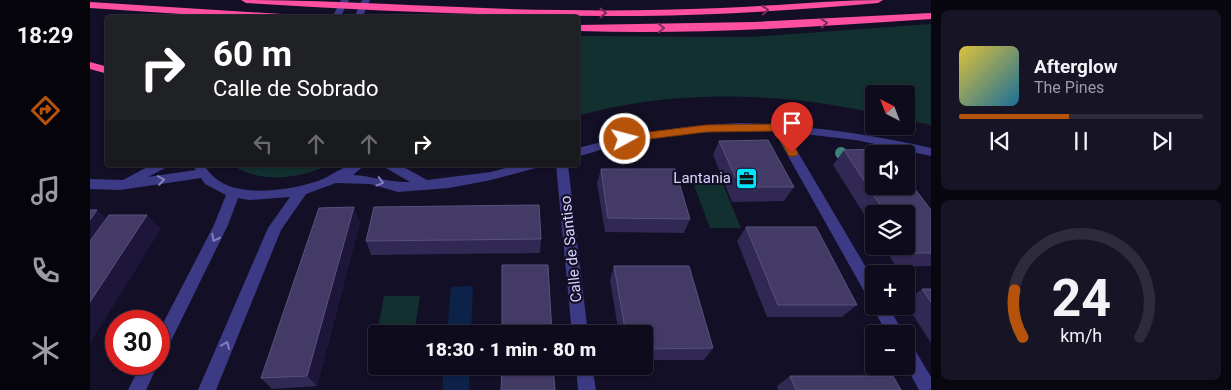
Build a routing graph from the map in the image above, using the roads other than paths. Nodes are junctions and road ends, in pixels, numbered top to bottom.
1 (246, 0) edge
2 (344, 0) edge
3 (366, 0) edge
4 (878, 0) edge
5 (90, 5) edge
6 (248, 15) edge
7 (337, 15) edge
8 (359, 15) edge
9 (931, 16) edge
10 (580, 28) edge
11 (90, 65) edge
12 (105, 70) edge
13 (778, 128) junction
14 (580, 151) edge
15 (931, 152) edge
16 (157, 167) edge
17 (356, 167) edge
18 (394, 167) edge
19 (525, 167) edge
20 (562, 167) edge
21 (200, 169) edge
22 (335, 179) junction
23 (90, 184) edge
24 (424, 184) junction
25 (120, 185) junction
26 (302, 190) junction
27 (233, 193) junction
28 (865, 279) edge
29 (579, 325) edge
30 (170, 326) edge
31 (915, 366) edge
32 (144, 375) edge
33 (585, 375) edge
34 (137, 390) edge
35 (207, 390) edge
36 (586, 390) edge
37 (929, 390) edge

1 -> 4 highway
2 - 7 street
3 - 8 street
5 - 6 highway
10 -> 9 highway
11 - 12 highway
13 - 14 street
13 - 15 street
13 - 28 street
16 - 25 street
17 - 22 street
18 - 24 street
19 - 24 street
20 - 29 street, Calle de Santiso
25 -> 21 street
21 - 27 street
22 -> 24 street
22 - 26 street
23 - 25 street
26 - 27 street
35 -> 26 street
27 -> 30 street
31 - 37 street
32 - 34 street
33 - 36 street

